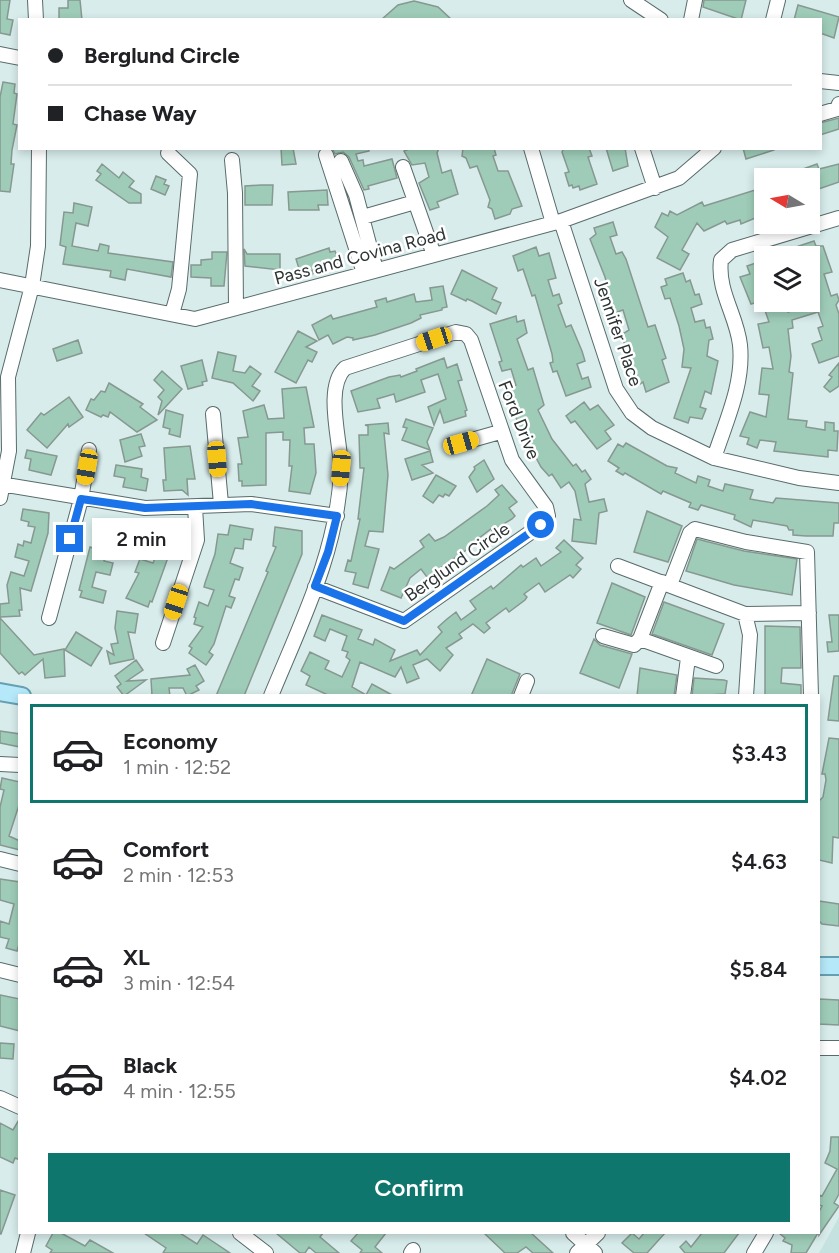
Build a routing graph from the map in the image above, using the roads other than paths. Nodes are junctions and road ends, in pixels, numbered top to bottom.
1 (34, 0) edge
2 (631, 0) edge
3 (695, 0) edge
4 (778, 0) edge
5 (36, 18) edge
6 (658, 18) edge
7 (691, 18) edge
8 (774, 18) edge
9 (0, 54) edge
10 (18, 58) edge
11 (822, 81) edge
12 (839, 83) edge
13 (839, 104) edge
14 (822, 113) edge
15 (39, 150) edge
16 (532, 150) edge
17 (643, 150) edge
18 (712, 150) edge
19 (168, 153) dead end
20 (326, 155) dead end
21 (232, 160) dead end
22 (341, 161) dead end
23 (403, 167) dead end
24 (655, 188) junction
25 (415, 202) junction
26 (363, 216) junction
27 (839, 218) edge
28 (557, 222) junction
29 (434, 255) junction
30 (370, 272) junction
31 (0, 280) edge
32 (32, 286) junction
33 (236, 308) junction
34 (172, 314) junction
35 (213, 414) dead end
36 (500, 432) junction
37 (461, 443) dead end
38 (89, 450) dead end
39 (714, 458) junction
40 (839, 483) edge
41 (1, 489) edge
42 (81, 499) junction
43 (221, 504) junction
44 (195, 507) junction
45 (337, 516) junction
46 (548, 516) joint
47 (618, 566) dead end
48 (666, 583) junction
49 (315, 586) junction
50 (809, 613) junction
51 (745, 614) junction
52 (49, 618) dead end
53 (603, 636) dead end
54 (640, 639) junction
55 (163, 644) dead end
56 (688, 658) junction
57 (716, 666) dead end
58 (527, 681) dead end
59 (0, 692) edge
60 (274, 694) edge
61 (522, 694) edge
62 (683, 694) edge
63 (746, 694) edge
64 (811, 694) edge
65 (18, 695) edge
66 (0, 764) edge
67 (18, 765) edge
68 (0, 859) edge
69 (18, 864) edge
70 (820, 966) edge
71 (839, 966) edge
72 (0, 970) edge
73 (18, 974) edge
74 (820, 1048) edge
75 (839, 1048) edge
76 (0, 1098) edge
77 (18, 1106) edge
78 (28, 1234) edge
79 (241, 1234) edge
80 (574, 1234) edge
81 (597, 1234) edge
82 (765, 1234) edge
83 (586, 1250) edge
84 (22, 1253) edge
85 (266, 1253) edge
86 (754, 1253) edge

1 - 5 street
2 - 6 street
3 - 7 street
4 - 8 street
9 - 10 street
11 - 12 street
13 - 14 street
15 - 32 street
16 - 28 street, Jennifer Place
17 - 24 street
18 - 24 street, Pass and Covina Road
19 - 34 street
20 - 30 street
21 - 33 street
22 - 26 street
23 - 25 street
24 - 28 street, Pass and Covina Road
25 - 26 street
25 - 29 street
26 - 30 street
27 - 39 street
28 - 29 street, Pass and Covina Road
28 - 39 street, Jennifer Place
29 - 30 street, Pass and Covina Road
30 - 33 street, Pass and Covina Road
31 - 32 street, Pass and Covina Road
32 - 34 street, Pass and Covina Road
32 - 41 street
33 - 34 street, Pass and Covina Road
35 - 43 street
36 - 37 street
36 - 45 street, Ford Drive
36 - 46 street, Ford Drive
38 - 42 street
39 - 40 street, Jennifer Place
41 - 42 street
42 - 44 street
42 - 52 street
43 - 44 street
43 - 45 street
44 - 55 street
45 - 49 street
46 - 49 street, Berglund Circle
47 - 48 street
48 - 50 street
48 - 51 street
48 - 54 street
49 - 60 street
50 - 51 street
50 - 64 street
51 - 63 street
53 - 54 street
54 - 56 street
56 - 57 street
56 - 62 street
58 - 61 street
59 - 65 main road
66 - 67 street
68 - 69 street
70 - 71 main road
72 - 73 street
74 - 75 street
76 - 77 street
78 - 84 street
79 - 85 street
80 - 83 street
81 - 83 street
82 - 86 street

